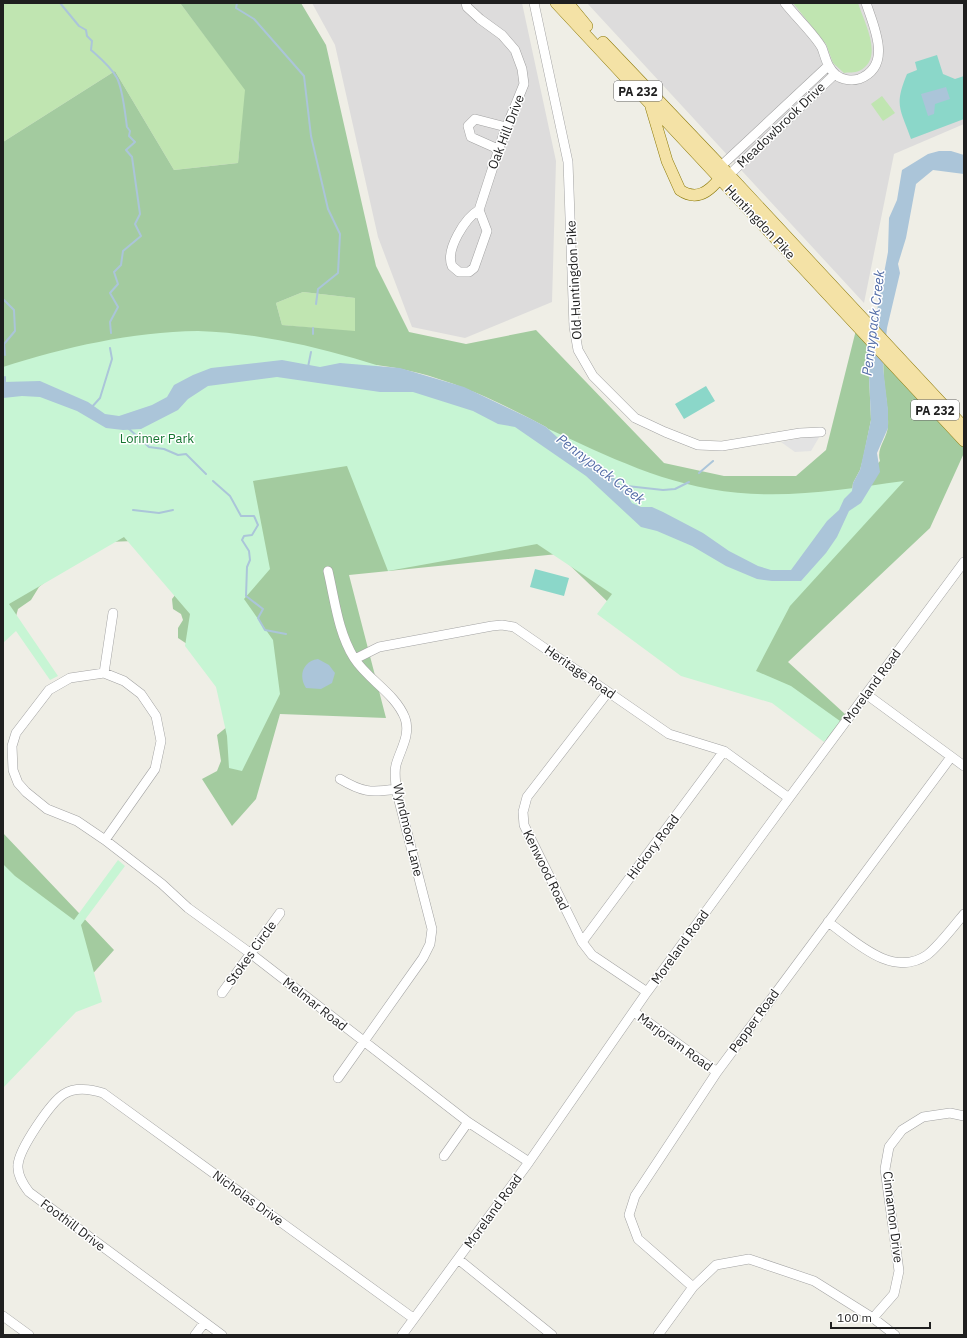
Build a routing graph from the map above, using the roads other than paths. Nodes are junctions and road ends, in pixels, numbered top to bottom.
1 (466, 3) edge
2 (534, 3) edge
3 (556, 3) edge
4 (568, 3) edge
5 (785, 3) edge
6 (866, 3) edge
7 (828, 66) junction
8 (835, 74) junction
9 (651, 105) junction
10 (506, 127) junction
11 (498, 149) junction
12 (721, 166) junction
13 (724, 177) junction
14 (479, 210) junction
15 (964, 427) edge
16 (821, 432) dead end
17 (964, 440) edge
18 (964, 562) edge
19 (328, 571) dead end
20 (113, 613) dead end
21 (355, 659) junction
22 (104, 673) junction
23 (608, 692) junction
24 (866, 694) junction
25 (724, 751) junction
26 (950, 757) junction
27 (964, 766) edge
28 (340, 779) dead end
29 (396, 789) junction
30 (789, 798) junction
31 (105, 840) junction
32 (280, 913) dead end
33 (964, 914) edge
34 (828, 922) junction
35 (582, 942) junction
36 (250, 953) junction
37 (647, 992) junction
38 (222, 993) dead end
39 (634, 1012) junction
40 (364, 1043) junction
41 (717, 1072) junction
42 (338, 1078) dead end
43 (78, 1090) joint
44 (964, 1116) edge
45 (468, 1122) junction
46 (444, 1156) dead end
47 (529, 1162) junction
48 (458, 1259) junction
49 (693, 1287) junction
50 (3, 1316) edge
51 (414, 1318) junction
52 (873, 1318) junction
53 (204, 1322) junction
54 (29, 1335) edge
55 (195, 1335) edge
56 (222, 1335) edge
57 (402, 1335) edge
58 (552, 1335) edge
59 (658, 1335) edge
60 (896, 1335) edge

1 - 10 street, Oak Hill Drive
2 - 16 street, Old Huntingdon Pike
3 - 9 main road, Huntingdon Pike / PA 232
4 - 12 main road, Huntingdon Pike / PA 232
5 - 7 street, Meadowbrook Drive
6 - 8 street, Meadowbrook Drive
7 - 8 street, Meadowbrook Drive
7 - 12 street, Meadowbrook Drive
8 - 13 street, Meadowbrook Drive
9 - 13 main road, Huntingdon Pike / PA 232
9 - 13 main road
10 - 11 street, Oak Hill Drive
10 - 11 street
11 - 14 street, Oak Hill Drive
12 - 13 main road, Huntingdon Pike / PA 232
13 - 15 main road, Huntingdon Pike / PA 232
13 - 17 main road, Huntingdon Pike / PA 232
14 - 14 street, Oak Hill Drive
18 - 24 street, Moreland Road
19 - 21 street, Wyndmoor Lane
20 - 22 street
21 - 23 street, Heritage Road
21 - 29 street, Wyndmoor Lane
22 - 31 street
22 - 31 street, Melmar Road
23 - 25 street, Heritage Road
23 - 35 street, Kenwood Road
24 - 26 street
24 - 30 street, Moreland Road
25 - 30 street, Heritage Road
25 - 35 street, Hickory Road
26 - 27 street
26 - 34 street, Pepper Road
28 - 29 street
29 - 40 street, Wyndmoor Lane
30 - 37 street, Moreland Road
31 - 36 street, Melmar Road
32 - 36 street, Stokes Circle
33 - 34 street
34 - 41 street, Pepper Road
35 - 37 street, Kenwood Road
36 - 38 street, Stokes Circle
36 - 40 street, Melmar Road
37 - 39 street, Moreland Road
39 - 41 street, Marjoram Road
39 - 47 street, Moreland Road
40 - 42 street, Wyndmoor Lane
40 - 45 street, Melmar Road
41 - 49 street, Pepper Road
43 - 51 street, Nicholas Drive
43 - 53 street, Foothill Drive
44 - 52 street, Cinnamon Drive
45 - 46 street
45 - 47 street, Melmar Road
47 - 48 street, Moreland Road
48 - 51 street, Moreland Road
48 - 58 street
49 - 52 street
49 - 59 street
50 - 54 street
51 - 57 street, Moreland Road
52 - 60 street
53 - 55 street
53 - 56 street, Foothill Drive

